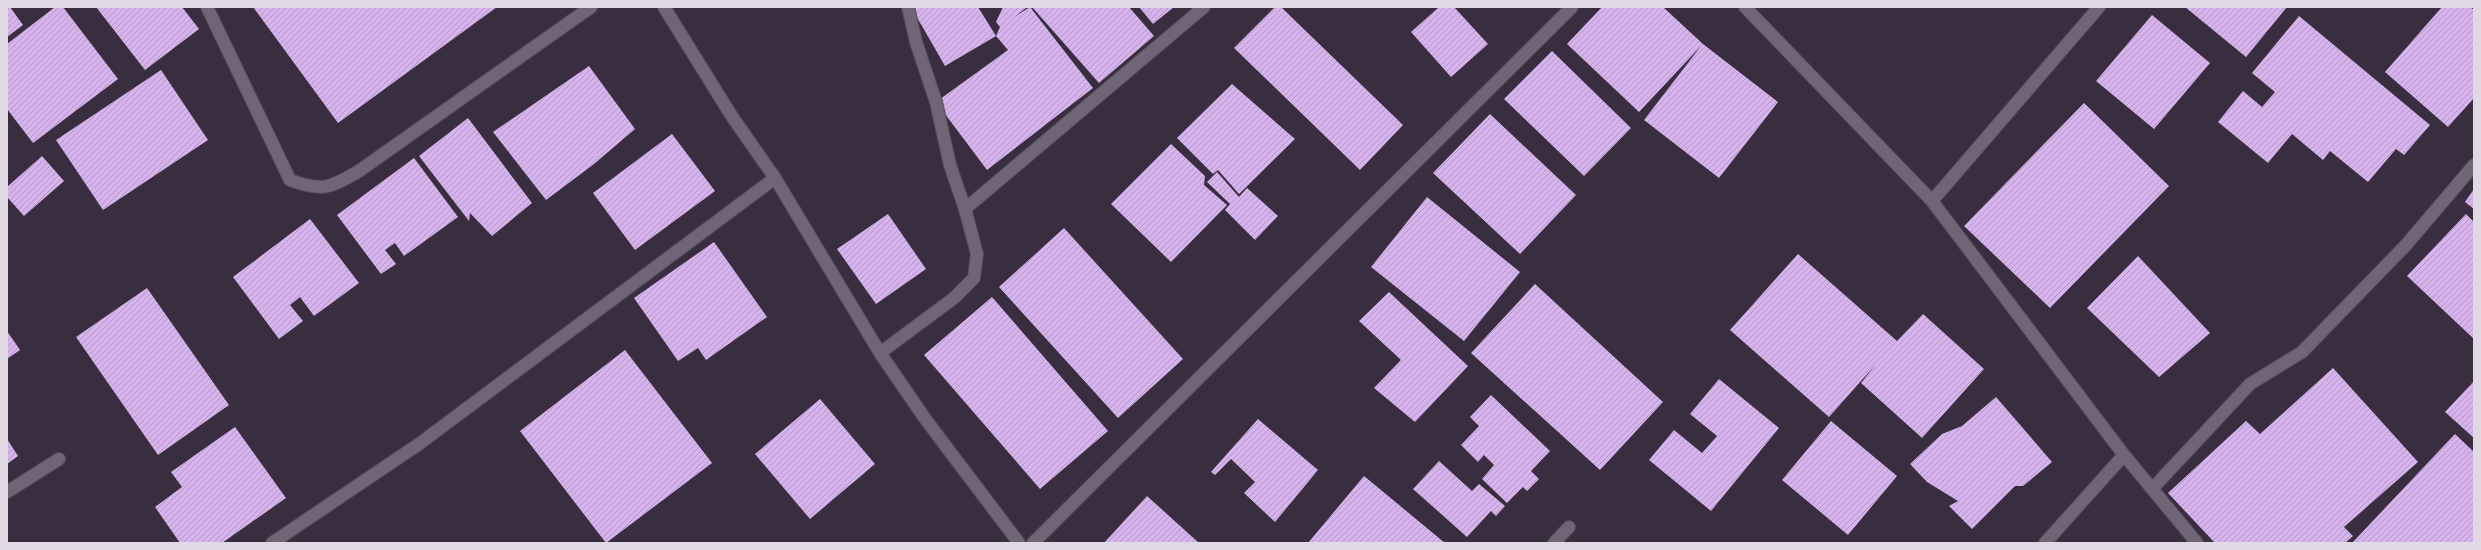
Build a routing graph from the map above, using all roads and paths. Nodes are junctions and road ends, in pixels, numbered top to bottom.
1 (207, 7) edge
2 (591, 7) edge
3 (664, 7) edge
4 (908, 7) edge
5 (1204, 7) edge
6 (1572, 7) edge
7 (1745, 7) edge
8 (2099, 7) edge
9 (2474, 165) edge
10 (775, 178) junction
11 (1932, 200) junction
12 (966, 209) junction
13 (880, 354) junction
14 (2124, 455) junction
15 (59, 459) dead end
16 (2152, 489) junction
17 (7, 492) edge
18 (1568, 527) dead end
19 (272, 543) edge
20 (1019, 543) edge
21 (1033, 543) edge
22 (1554, 543) edge
23 (2045, 543) edge
24 (2197, 543) edge

1 - 2 street
3 - 10 street
4 - 12 street
5 - 12 street
6 - 21 street
7 - 11 street
8 - 11 street
9 - 16 street
10 - 13 street
10 - 19 street
11 - 14 street
12 - 13 street
13 - 20 street
14 - 16 street
14 - 23 street
15 - 17 street
16 - 24 street
18 - 22 street

